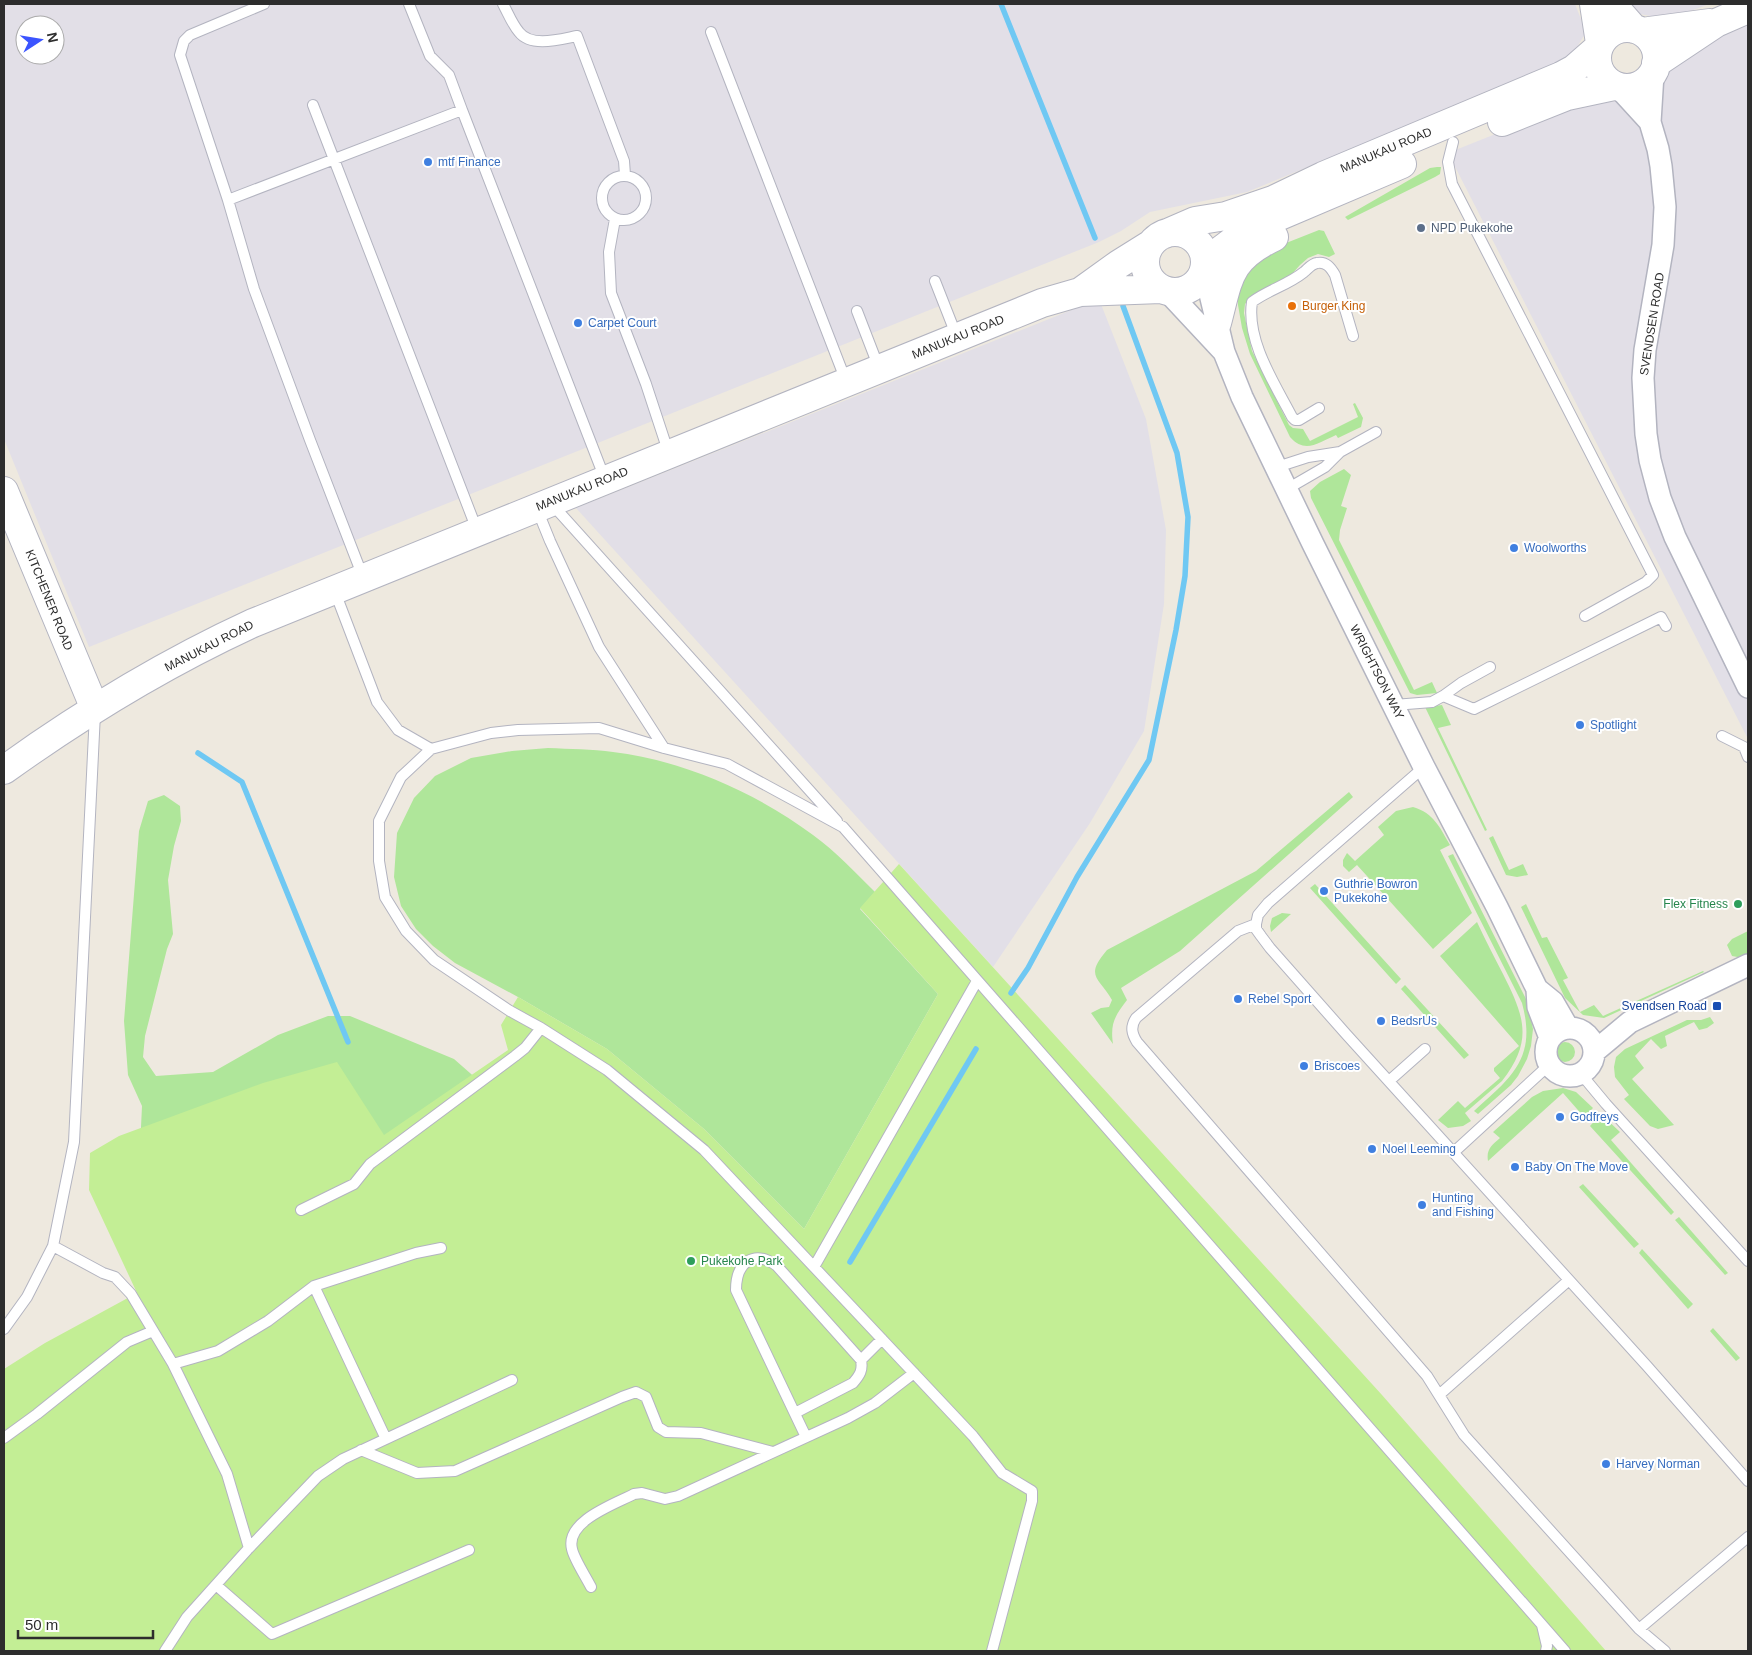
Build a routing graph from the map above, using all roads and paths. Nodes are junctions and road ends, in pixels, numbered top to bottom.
1 (264, 4) edge
2 (409, 4) edge
3 (503, 4) edge
4 (1594, 4) edge
5 (1612, 4) edge
6 (1748, 9) edge
7 (1716, 23) junction
8 (1638, 31) junction
9 (710, 32) dead end
10 (1599, 45) junction
11 (1654, 69) junction
12 (1616, 86) junction
13 (313, 105) dead end
14 (462, 110) junction
15 (1650, 122) junction
16 (1452, 142) junction
17 (334, 159) junction
18 (1389, 169) junction
19 (625, 175) junction
20 (228, 200) junction
21 (615, 219) junction
22 (1158, 239) junction
23 (1204, 266) junction
24 (935, 281) dead end
25 (1164, 290) junction
26 (1080, 292) junction
27 (857, 311) dead end
28 (1217, 323) junction
29 (1353, 336) dead end
30 (957, 338) junction
31 (1224, 352) junction
32 (879, 369) junction
33 (846, 382) junction
34 (1319, 408) dead end
35 (1376, 432) dead end
36 (1340, 452) junction
37 (669, 454) junction
38 (1277, 468) junction
39 (605, 480) junction
40 (1287, 489) junction
41 (4, 491) edge
42 (544, 505) junction
43 (478, 532) junction
44 (364, 578) junction
45 (335, 590) junction
46 (1585, 616) dead end
47 (1666, 626) dead end
48 (1490, 667) dead end
49 (1748, 687) edge
50 (1444, 696) junction
51 (1394, 704) junction
52 (95, 709) junction
53 (1722, 736) dead end
54 (664, 748) junction
55 (432, 749) junction
56 (1748, 756) edge
57 (1424, 767) junction
58 (4, 770) edge
59 (843, 827) junction
60 (1256, 924) junction
61 (1748, 965) edge
62 (977, 981) junction
63 (1630, 1022) junction
64 (541, 1028) junction
65 (1567, 1032) junction
66 (1425, 1049) dead end
67 (1594, 1052) junction
68 (1549, 1065) junction
69 (1580, 1074) junction
70 (1389, 1081) junction
71 (1454, 1152) junction
72 (301, 1210) dead end
73 (53, 1246) junction
74 (441, 1248) dead end
75 (1748, 1261) edge
76 (814, 1267) junction
77 (1569, 1280) junction
78 (314, 1286) junction
79 (4, 1329) edge
80 (153, 1331) junction
81 (882, 1339) junction
82 (861, 1360) junction
83 (173, 1364) junction
84 (914, 1373) junction
85 (512, 1380) dead end
86 (1439, 1396) junction
87 (795, 1413) junction
88 (806, 1437) junction
89 (4, 1438) edge
90 (386, 1439) junction
91 (361, 1450) junction
92 (773, 1452) junction
93 (1748, 1481) edge
94 (1748, 1537) edge
95 (249, 1548) junction
96 (469, 1550) dead end
97 (216, 1585) junction
98 (591, 1587) dead end
99 (1542, 1624) junction
100 (1639, 1628) junction
101 (165, 1651) edge
102 (992, 1651) edge
103 (1546, 1651) edge
104 (1566, 1651) edge
105 (1665, 1651) edge

1 - 20 lane
2 - 14 lane
3 - 19 lane
4 - 10 main road
5 - 8 main road
6 - 7 main road
7 - 8 main road
7 - 11 main road
8 - 10 main road
8 - 11 main road
9 - 33 lane
10 - 12 main road
10 - 22 main road, MANUKAU ROAD
11 - 12 main road
11 - 15 street
12 - 15 street
12 - 16 main road, MANUKAU ROAD
13 - 17 lane
14 - 17 lane
14 - 39 lane
15 - 49 street, SVENDSEN ROAD
16 - 18 main road, MANUKAU ROAD
16 - 46 lane
17 - 20 lane
17 - 43 lane
18 - 23 main road, MANUKAU ROAD
18 - 28 main road
19 - 21 lane
19 - 21 lane
20 - 44 lane
21 - 37 lane
22 - 23 main road
22 - 25 main road
22 - 26 main road, MANUKAU ROAD
23 - 25 main road
23 - 28 street, WRIGHTSON WAY
24 - 30 lane
25 - 26 main road, MANUKAU ROAD
25 - 31 street, WRIGHTSON WAY
26 - 30 main road, MANUKAU ROAD
27 - 32 lane
28 - 31 street, WRIGHTSON WAY
29 - 34 lane
30 - 32 main road, MANUKAU ROAD
31 - 38 street, WRIGHTSON WAY
32 - 33 main road, MANUKAU ROAD
33 - 37 main road, MANUKAU ROAD
35 - 36 lane
36 - 38 lane
36 - 40 lane
37 - 39 main road, MANUKAU ROAD
38 - 40 street, WRIGHTSON WAY
39 - 42 main road, MANUKAU ROAD
40 - 51 street, WRIGHTSON WAY
41 - 52 main road, KITCHENER ROAD
42 - 43 main road, MANUKAU ROAD
42 - 54 lane
42 - 59 lane
43 - 44 main road, MANUKAU ROAD
44 - 45 main road, MANUKAU ROAD
45 - 52 main road, MANUKAU ROAD
45 - 55 lane
47 - 50 lane
48 - 50 lane
50 - 51 lane
51 - 57 street, WRIGHTSON WAY
52 - 58 main road, MANUKAU ROAD
52 - 73 lane
53 - 56 lane
54 - 55 lane
54 - 59 lane
55 - 64 lane
57 - 60 lane
57 - 65 street, WRIGHTSON WAY
59 - 62 lane
60 - 70 lane
60 - 86 lane
61 - 63 street
62 - 76 lane
62 - 99 lane
63 - 65 street
63 - 67 street
64 - 72 lane
64 - 76 lane
65 - 67 street
65 - 68 street
66 - 70 lane
67 - 69 street
68 - 69 street
68 - 71 lane
69 - 75 lane
70 - 71 lane
71 - 77 lane
73 - 79 lane
73 - 80 lane
74 - 78 lane
76 - 81 lane
77 - 86 lane
77 - 93 lane
78 - 83 lane
78 - 90 lane
80 - 83 lane
80 - 89 lane
81 - 82 lane
81 - 84 lane
82 - 87 lane
82 - 87 lane
83 - 95 lane
84 - 88 lane
84 - 102 lane
85 - 90 lane
86 - 100 lane
87 - 88 lane
88 - 92 lane
90 - 91 lane
91 - 92 lane
91 - 95 lane
92 - 98 lane
94 - 100 lane
95 - 97 lane
96 - 97 lane
97 - 101 lane
99 - 103 lane
99 - 104 lane
100 - 105 lane

